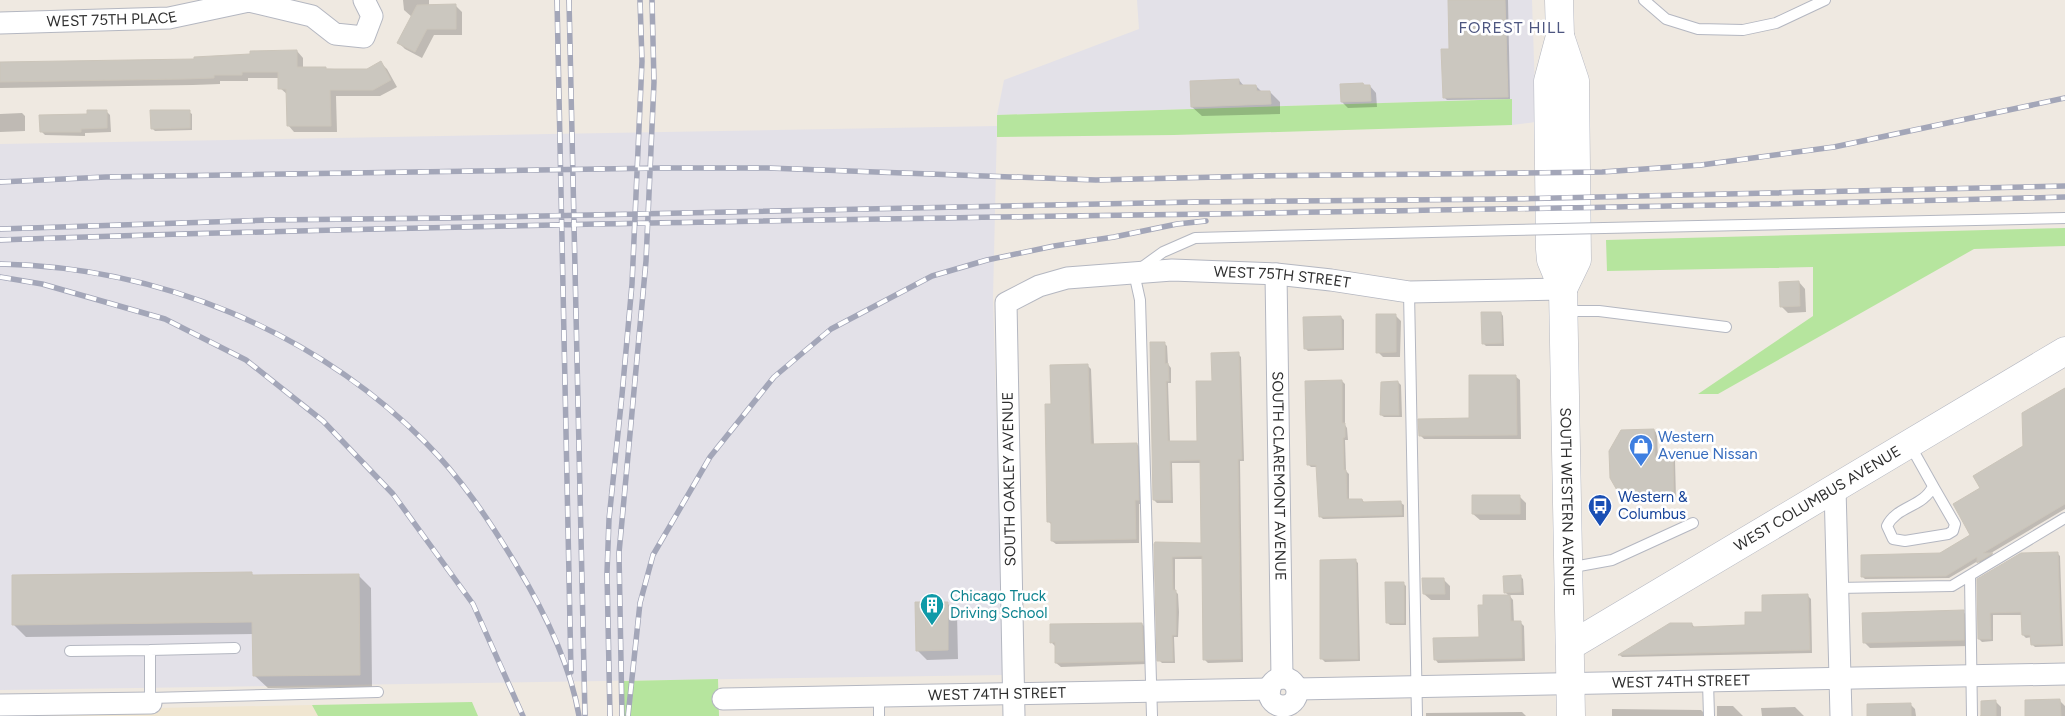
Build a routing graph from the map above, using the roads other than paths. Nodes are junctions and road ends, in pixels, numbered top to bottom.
1 (364, 0) edge
2 (1559, 0) edge
3 (1644, 0) edge
4 (1825, 0) edge
5 (250, 1) edge
6 (0, 23) edge
7 (2065, 218) edge
8 (1134, 272) junction
9 (1276, 274) junction
10 (1408, 292) junction
11 (1564, 300) junction
12 (1006, 303) joint
13 (1726, 327) dead end
14 (2065, 351) edge
15 (1909, 444) junction
16 (1933, 486) junction
17 (1835, 488) junction
18 (2065, 518) edge
19 (1693, 522) dead end
20 (1567, 568) junction
21 (1970, 576) junction
22 (1837, 588) junction
23 (1570, 646) junction
24 (235, 648) dead end
25 (150, 650) junction
26 (70, 651) dead end
27 (2065, 674) edge
28 (1972, 676) junction
29 (1840, 678) junction
30 (1708, 682) junction
31 (1570, 684) junction
32 (1416, 687) junction
33 (378, 692) dead end
34 (1151, 692) junction
35 (1014, 694) junction
36 (1283, 696) edge
37 (723, 699) dead end
38 (151, 704) dead end
39 (0, 705) edge
40 (879, 706) edge
41 (749, 707) edge
42 (1014, 716) edge
43 (1152, 716) edge
44 (1417, 716) edge
45 (1571, 716) edge
46 (1709, 716) edge
47 (1841, 716) edge
48 (1972, 716) edge

1 - 5 street, WEST 75TH PLACE
2 - 11 main road, SOUTH WESTERN AVENUE
3 - 4 lane
5 - 6 street, WEST 75TH PLACE
7 - 8 lane, bridge
8 - 9 street, WEST 75TH STREET
8 - 12 street, WEST 75TH STREET
8 - 34 lane
9 - 10 street, WEST 75TH STREET
9 - 36 street, SOUTH CLAREMONT AVENUE
10 - 11 street, WEST 75TH STREET
10 - 32 lane
11 - 13 lane
11 - 20 main road, SOUTH WESTERN AVENUE
12 - 35 street, SOUTH OAKLEY AVENUE
14 - 15 main road, WEST COLUMBUS AVENUE
15 - 16 lane
15 - 17 main road, WEST COLUMBUS AVENUE
16 - 16 lane
17 - 22 street
17 - 23 main road, WEST COLUMBUS AVENUE
18 - 21 lane
19 - 20 lane
20 - 23 main road, SOUTH WESTERN AVENUE
21 - 22 lane
21 - 28 lane
22 - 29 street
23 - 31 main road, SOUTH WESTERN AVENUE
24 - 25 lane
25 - 26 lane
25 - 33 lane
27 - 28 street, WEST 74TH STREET
28 - 29 street, WEST 74TH STREET
28 - 48 lane
29 - 30 street, WEST 74TH STREET
29 - 47 street
30 - 31 street, WEST 74TH STREET
30 - 46 lane
31 - 32 street, WEST 74TH STREET
31 - 45 main road, SOUTH WESTERN AVENUE
32 - 36 street, WEST 74TH STREET
32 - 44 lane
34 - 35 street, WEST 74TH STREET
34 - 36 street, WEST 74TH STREET
34 - 43 lane
35 - 40 street, WEST 74TH STREET
35 - 42 street, SOUTH OAKLEY AVENUE
37 - 41 street, WEST 74TH STREET
38 - 39 street
40 - 41 street, WEST 74TH STREET

